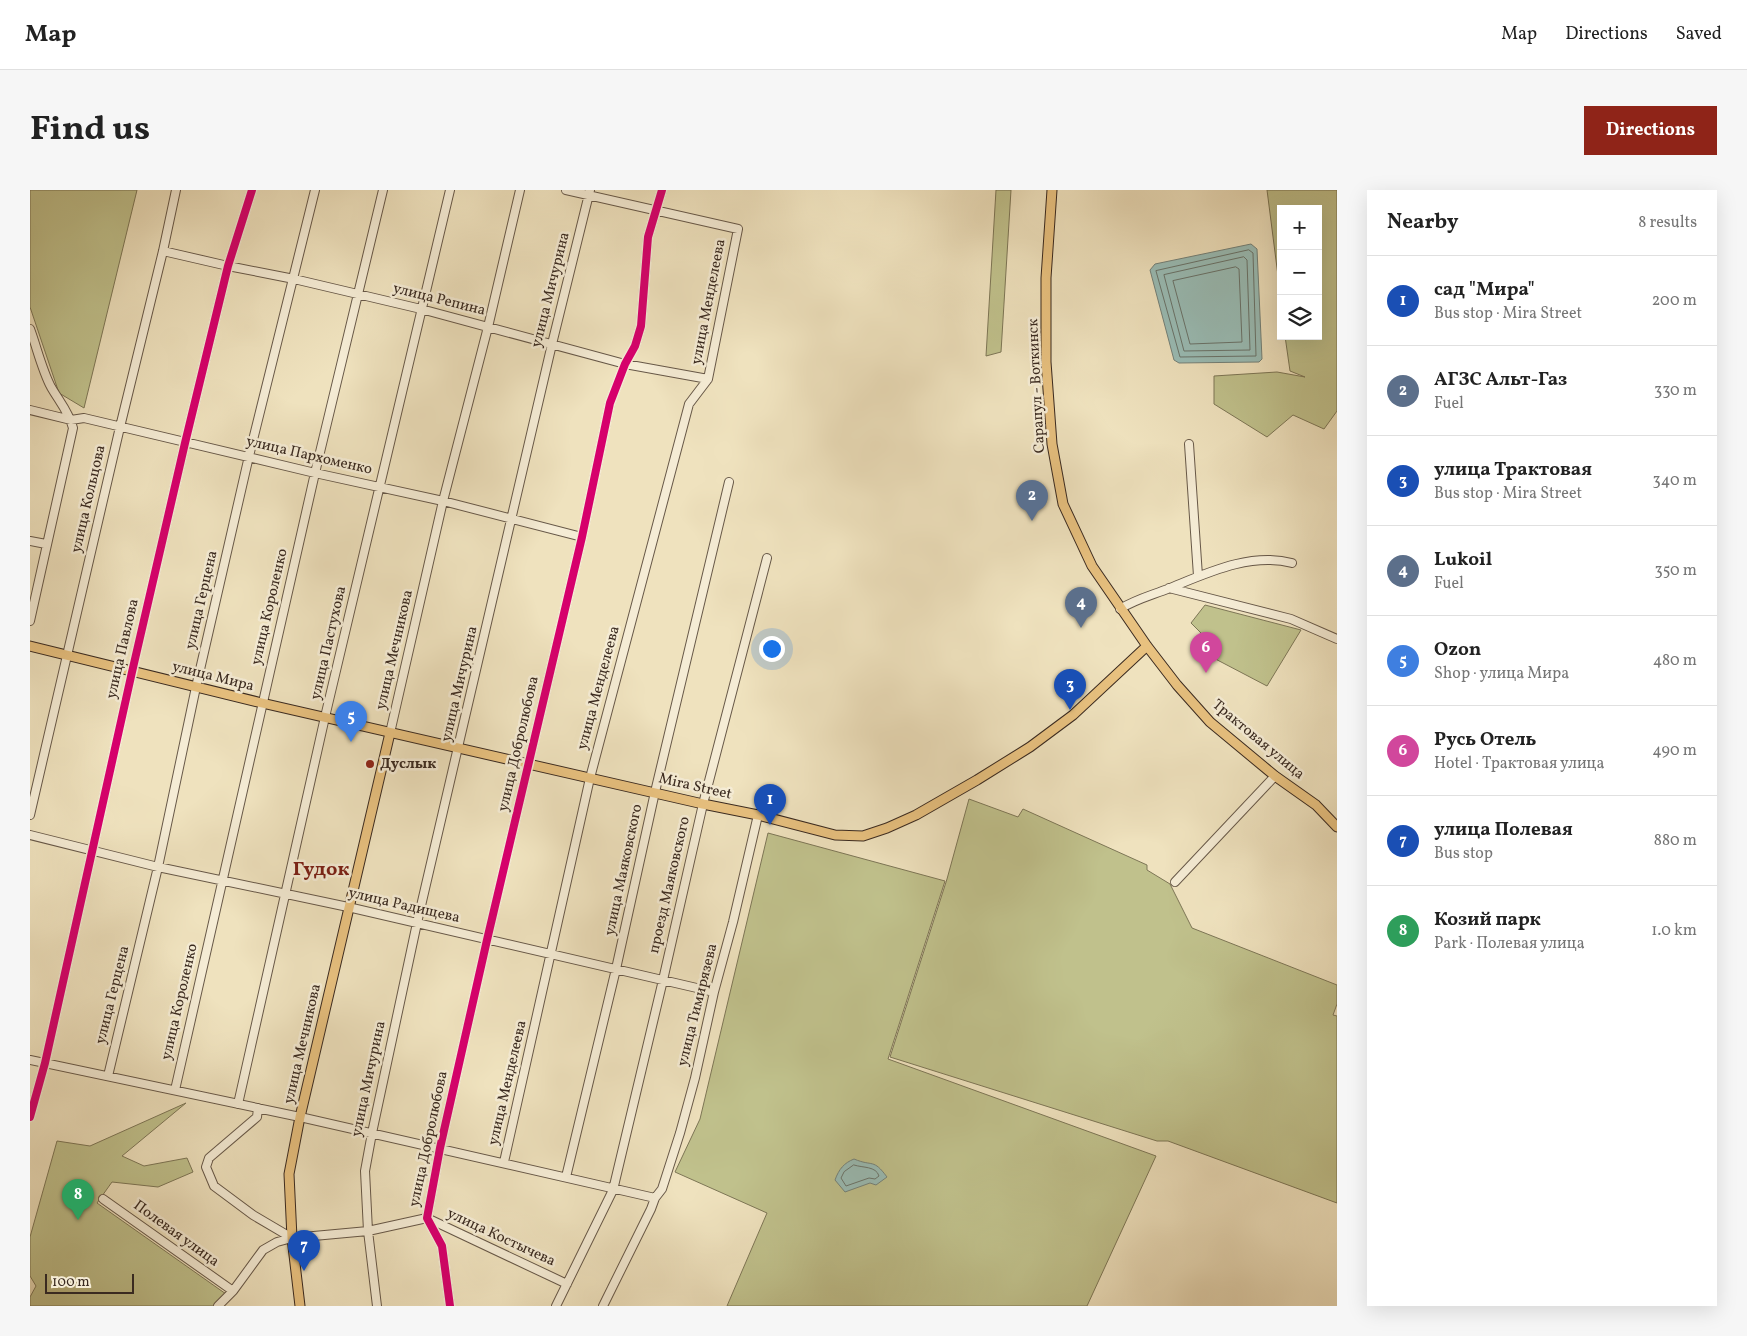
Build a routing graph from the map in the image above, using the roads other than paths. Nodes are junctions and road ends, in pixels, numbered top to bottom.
1 (176, 190) edge
2 (252, 190) edge
3 (314, 190) edge
4 (383, 190) edge
5 (450, 190) edge
6 (520, 190) edge
7 (566, 190) edge
8 (662, 190) edge
9 (1052, 190) edge
10 (590, 192) edge
11 (655, 209) junction
12 (163, 250) junction
13 (228, 266) junction
14 (294, 279) junction
15 (359, 294) junction
16 (421, 309) junction
17 (488, 327) junction
18 (30, 329) edge
19 (552, 344) junction
20 (625, 364) junction
21 (708, 379) junction
22 (30, 410) edge
23 (71, 420) junction
24 (120, 427) junction
25 (185, 443) junction
26 (1189, 444) dead end
27 (249, 456) junction
28 (315, 473) junction
29 (730, 482) dead end
30 (380, 487) junction
31 (443, 501) junction
32 (512, 519) junction
33 (582, 537) junction
34 (30, 541) edge
35 (46, 544) junction
36 (767, 558) dead end
37 (1292, 563) dead end
38 (1198, 576) junction
39 (1169, 588) junction
40 (1120, 609) junction
41 (30, 621) edge
42 (1337, 639) edge
43 (30, 646) edge
44 (1147, 646) junction
45 (67, 655) junction
46 (132, 672) junction
47 (196, 687) junction
48 (262, 703) junction
49 (325, 717) junction
50 (390, 733) junction
51 (459, 748) junction
52 (529, 763) junction
53 (1276, 776) junction
54 (590, 778) junction
55 (655, 792) junction
56 (703, 804) junction
57 (30, 815) edge
58 (758, 815) junction
59 (1337, 827) edge
60 (30, 835) edge
61 (92, 851) junction
62 (158, 867) junction
63 (222, 882) junction
64 (1174, 882) dead end
65 (284, 894) junction
66 (348, 907) junction
67 (417, 923) junction
68 (487, 940) junction
69 (551, 954) junction
70 (616, 969) junction
71 (663, 980) junction
72 (714, 992) junction
73 (30, 1060) edge
74 (45, 1063) junction
75 (108, 1076) junction
76 (175, 1090) junction
77 (238, 1104) junction
78 (258, 1108) junction
79 (30, 1117) edge
80 (300, 1117) junction
81 (372, 1133) junction
82 (440, 1148) junction
83 (504, 1162) junction
84 (566, 1177) junction
85 (613, 1190) junction
86 (654, 1198) junction
87 (103, 1199) dead end
88 (426, 1218) junction
89 (368, 1231) junction
90 (292, 1238) junction
91 (567, 1284) junction
92 (233, 1291) junction
93 (218, 1306) edge
94 (300, 1306) edge
95 (377, 1306) edge
96 (450, 1306) edge
97 (556, 1306) edge
98 (603, 1306) edge

1 - 12 street, улица Кольцова
2 - 13 street, улица Павлова
3 - 14 street, улица Герцена
4 - 15 street, улица Короленко
5 - 16 street, улица Пастухова
6 - 17 street, улица Мечникова
7 - 10 street
8 - 11 street, улица Добролюбова
9 - 40 main road, Сарапул - Воткинск
10 - 11 street
10 - 19 street, улица Мичурина
11 - 20 street, улица Добролюбова
11 - 21 street, улица Менделеева
12 - 13 street, улица Репина
12 - 24 street, улица Кольцова
13 - 14 street, улица Репина
13 - 25 street, улица Павлова
14 - 15 street, улица Репина
14 - 27 street, улица Герцена
15 - 16 street, улица Репина
15 - 28 street, улица Короленко
16 - 17 street, улица Репина
16 - 30 street, улица Пастухова
17 - 19 street, улица Репина
17 - 31 street, улица Мечникова
18 - 23 street
19 - 20 street, улица Репина
19 - 32 street, улица Мичурина
20 - 21 street, улица Репина
20 - 33 street, улица Добролюбова
21 - 54 street, улица Менделеева
22 - 23 street, улица Пархоменко
23 - 24 street, улица Пархоменко
23 - 35 street
24 - 25 street, улица Пархоменко
24 - 45 street, улица Кольцова
25 - 27 street, улица Пархоменко
25 - 46 street, улица Павлова
26 - 38 street
27 - 28 street, улица Пархоменко
27 - 47 street, улица Герцена
28 - 30 street, улица Пархоменко
28 - 48 street, улица Короленко
29 - 55 street, улица Маяковского
30 - 31 street, улица Пархоменко
30 - 49 street, улица Пастухова
31 - 32 street, улица Пархоменко
31 - 50 street, улица Мечникова
32 - 33 street, улица Пархоменко
32 - 51 street, улица Мичурина
33 - 52 street, улица Добролюбова
34 - 35 street
35 - 41 street
36 - 56 street, проезд Маяковского
37 - 38 street
38 - 39 street
39 - 40 street
39 - 42 street
40 - 44 main road, Сарапул - Воткинск
43 - 45 main road, улица Мира
44 - 53 main road, Трактовая улица
44 - 58 main road, Mira Street
45 - 46 main road, улица Мира
45 - 57 street, улица Кольцова
46 - 47 main road, улица Мира
46 - 61 street, улица Павлова
47 - 48 main road, улица Мира
47 - 62 street, улица Герцена
48 - 49 main road, улица Мира
48 - 63 street, улица Короленко
49 - 50 main road, улица Мира
49 - 65 street, улица Пастухова
50 - 51 main road, Mira Street
50 - 66 main road, улица Мечникова
51 - 52 main road, Mira Street
51 - 67 street, улица Мичурина
52 - 54 main road, Mira Street
52 - 68 street, улица Добролюбова
53 - 59 main road, Трактовая улица
53 - 64 street
54 - 55 main road, Mira Street
54 - 69 street, улица Менделеева
55 - 56 main road, Mira Street
55 - 70 street, улица Маяковского
56 - 58 main road, Mira Street
56 - 71 street, проезд Маяковского
58 - 72 street, улица Тимирязева
60 - 61 street, улица Радищева
61 - 62 street, улица Радищева
61 - 74 street, улица Павлова
62 - 63 street, улица Радищева
62 - 75 street, улица Герцена
63 - 65 street, улица Радищева
63 - 76 street, улица Короленко
65 - 66 street, улица Радищева
65 - 77 street, улица Пастухова
66 - 67 street, улица Радищева
66 - 80 main road, улица Мечникова
67 - 68 street, улица Радищева
67 - 81 street, улица Мичурина
68 - 69 street, улица Радищева
68 - 82 street, улица Добролюбова
69 - 70 street, улица Радищева
69 - 83 street, улица Менделеева
70 - 71 street, улица Радищева
70 - 84 street, улица Маяковского
71 - 72 street, улица Радищева
71 - 85 street, проезд Маяковского
72 - 86 street, улица Тимирязева
73 - 74 street
74 - 75 street
74 - 79 street, улица Павлова
75 - 76 street
76 - 77 street
77 - 78 street
78 - 80 street
78 - 90 street
80 - 81 street
80 - 90 main road
81 - 82 street
81 - 89 street, улица Мичурина
82 - 83 street
82 - 88 street, улица Добролюбова
83 - 84 street
84 - 85 street
85 - 86 street
85 - 91 street
86 - 98 street, улица Тимирязева
87 - 92 street, Полевая улица
88 - 89 street, улица Костычева
88 - 91 street, улица Костычева
88 - 96 street, улица Добролюбова
89 - 90 street, улица Костычева
89 - 95 street, улица Мичурина
90 - 92 street
90 - 94 main road
91 - 97 street
92 - 93 street

